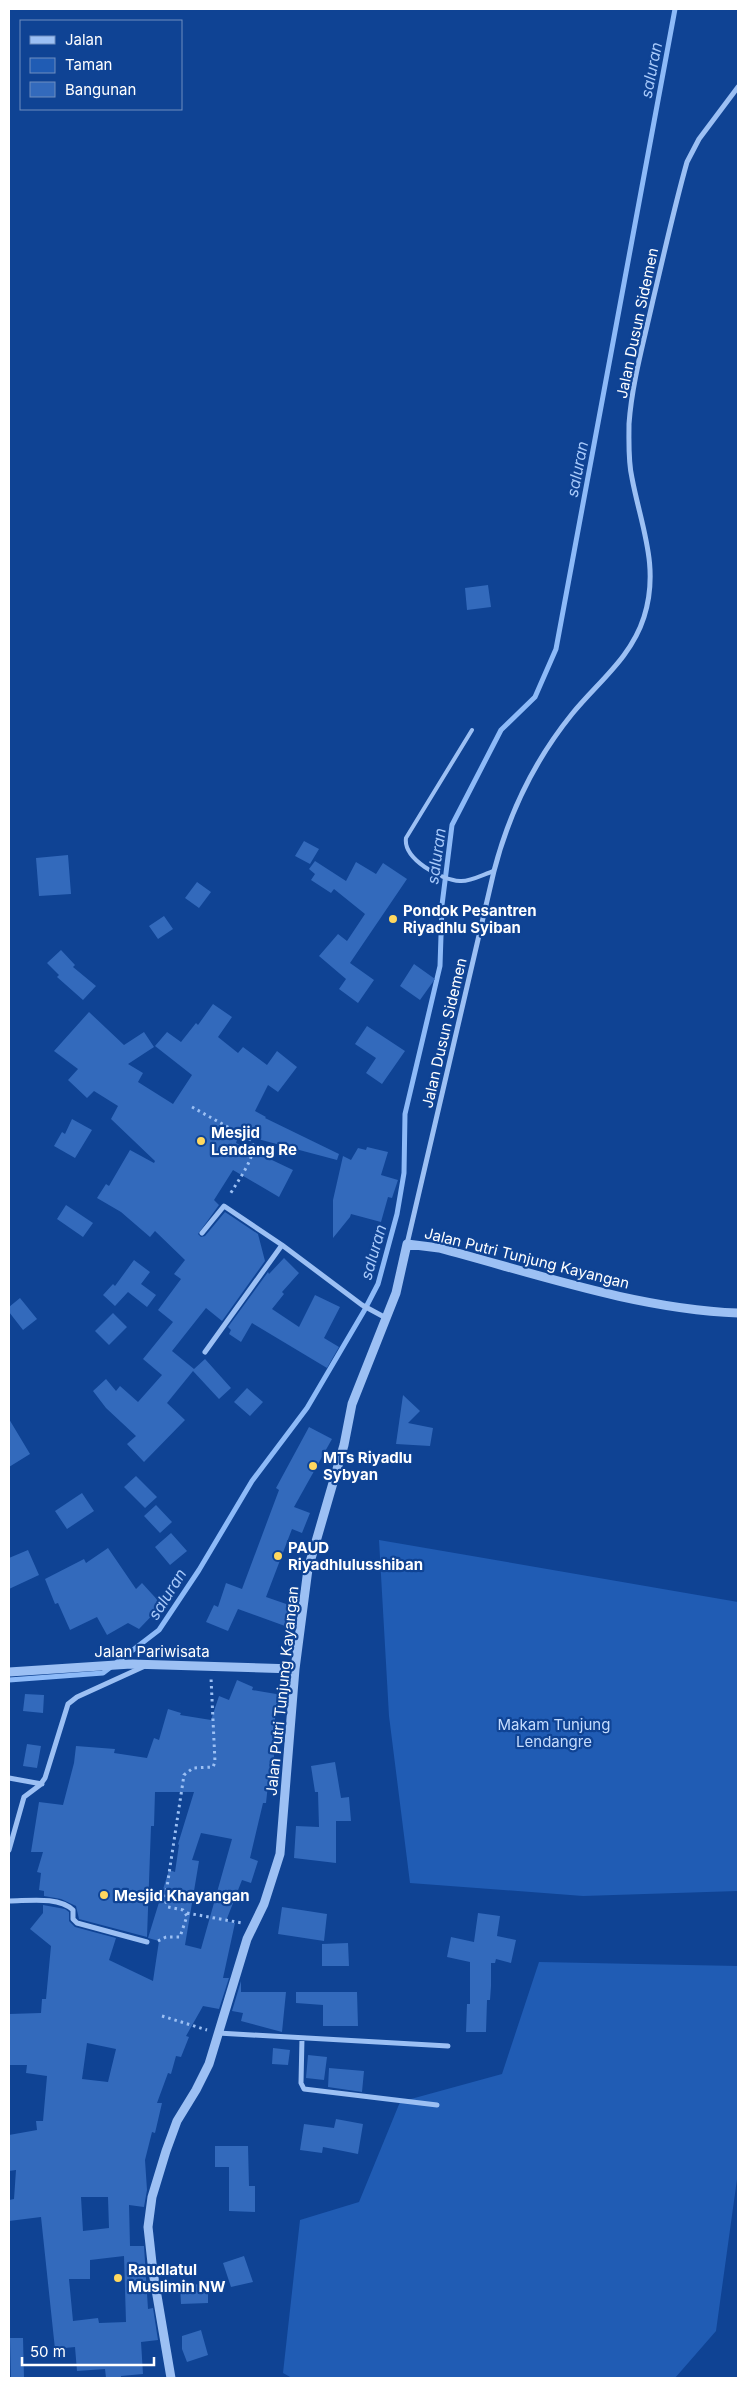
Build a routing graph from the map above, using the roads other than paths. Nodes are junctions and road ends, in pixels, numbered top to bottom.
1 (738, 87) edge
2 (472, 730) dead end
3 (494, 871) junction
4 (202, 1233) dead end
5 (407, 1244) junction
6 (282, 1245) junction
7 (738, 1313) edge
8 (383, 1316) junction
9 (205, 1352) dead end
10 (150, 1664) junction
11 (295, 1669) junction
12 (9, 1672) edge
13 (9, 1778) edge
14 (42, 1784) junction
15 (9, 1850) edge
16 (9, 1901) edge
17 (147, 1942) road end
18 (217, 2033) junction
19 (302, 2038) junction
20 (448, 2046) dead end
21 (437, 2104) dead end
22 (171, 2378) edge

1 - 3 street, Jalan Dusun Sidemen
2 - 3 lane
3 - 5 street, Jalan Dusun Sidemen
4 - 6 street
5 - 7 street, Jalan Putri Tunjung Kayangan
5 - 8 street, Jalan Putri Tunjung Kayangan
6 - 8 street
6 - 9 street
8 - 11 street, Jalan Putri Tunjung Kayangan
10 - 11 street, Jalan Pariwisata
10 - 12 street, Jalan Pariwisata
10 - 14 street
11 - 18 street, Jalan Putri Tunjung Kayangan
13 - 14 street
14 - 15 street
16 - 17 street
18 - 19 street
18 - 22 street, Jalan Putri Tunjung Kayangan
19 - 20 street
19 - 21 street

